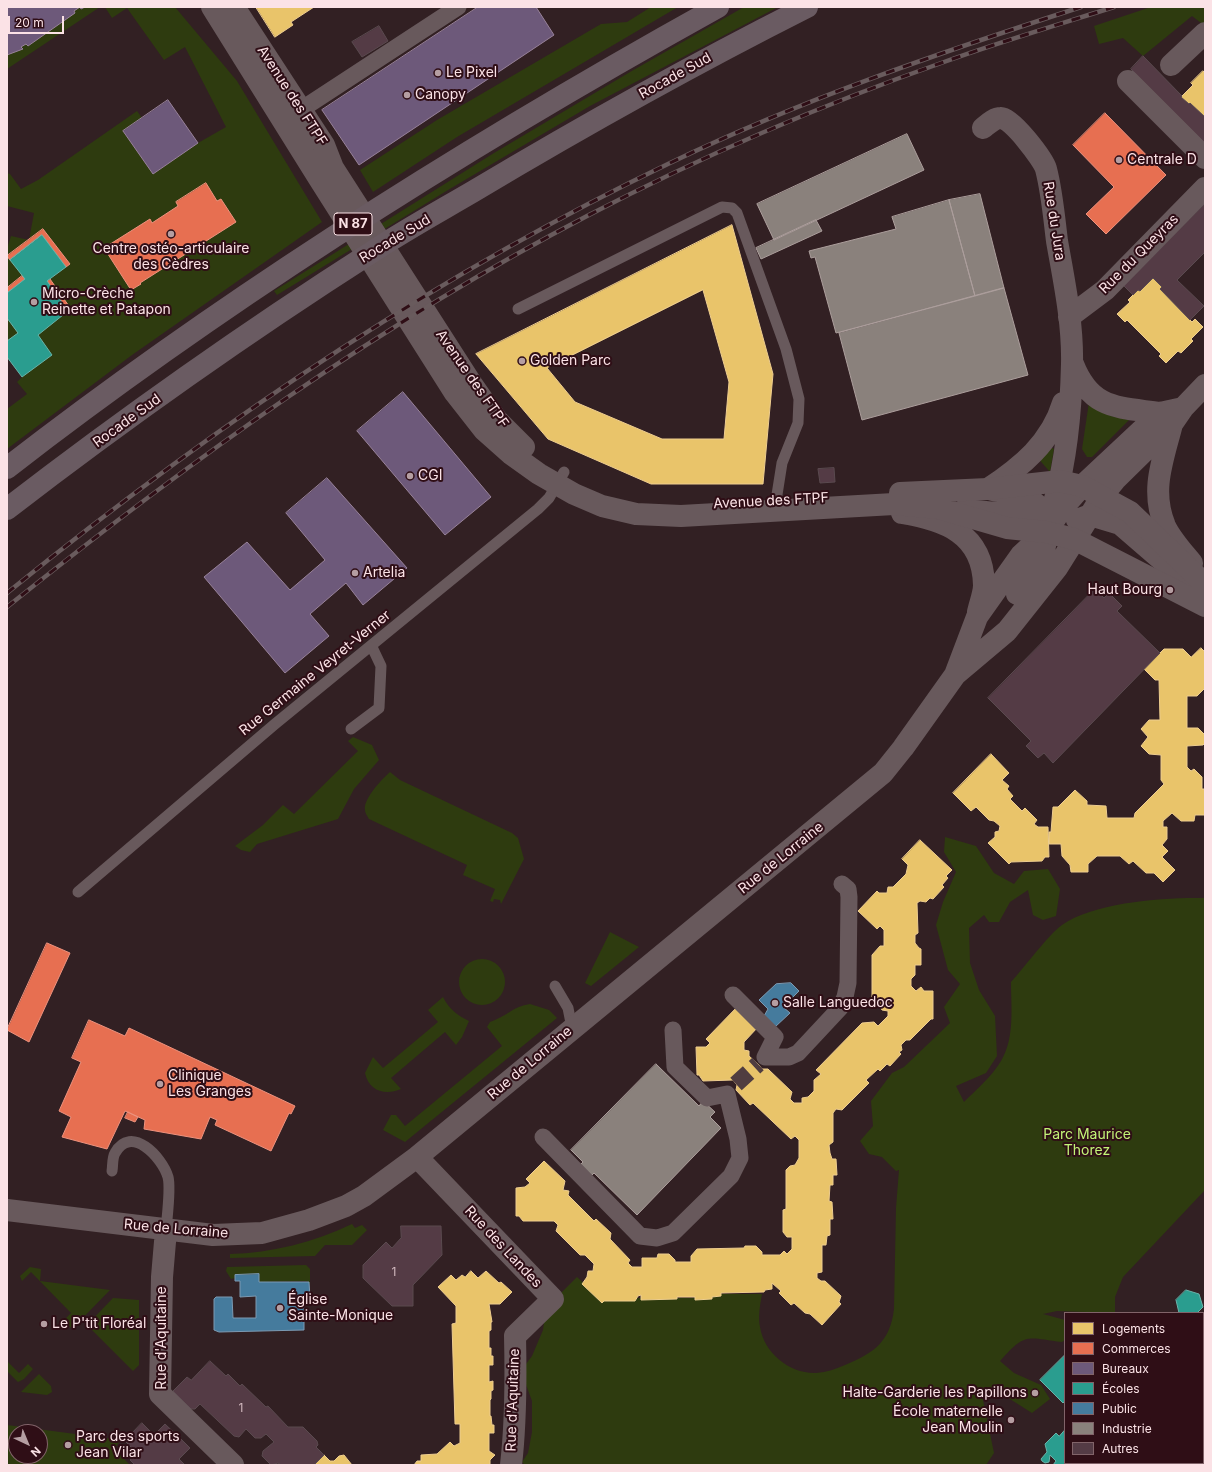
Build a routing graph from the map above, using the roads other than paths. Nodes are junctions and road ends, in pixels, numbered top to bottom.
1 (212, 7) edge
2 (234, 7) edge
3 (458, 7) edge
4 (718, 7) edge
5 (807, 7) edge
6 (1205, 33) edge
7 (1171, 65) dead end
8 (1128, 81) dead end
9 (302, 109) junction
10 (983, 128) dead end
11 (1205, 158) edge
12 (325, 173) junction
13 (1205, 188) edge
14 (518, 310) dead end
15 (1070, 316) junction
16 (1072, 363) junction
17 (1205, 385) edge
18 (1172, 415) junction
19 (7, 468) edge
20 (561, 478) junction
21 (1060, 481) junction
22 (1082, 486) junction
23 (988, 489) junction
24 (1102, 496) junction
25 (776, 501) junction
26 (602, 506) junction
27 (7, 509) edge
28 (1090, 515) junction
29 (1051, 517) junction
30 (1074, 539) junction
31 (1205, 580) edge
32 (1205, 584) edge
33 (1205, 589) edge
34 (1205, 606) edge
35 (977, 617) junction
36 (372, 647) junction
37 (955, 675) junction
38 (351, 729) dead end
39 (842, 884) dead end
40 (78, 892) dead end
41 (555, 986) dead end
42 (733, 995) dead end
43 (572, 1028) junction
44 (673, 1030) dead end
45 (543, 1137) dead end
46 (417, 1157) junction
47 (112, 1171) dead end
48 (7, 1210) edge
49 (166, 1230) junction
50 (515, 1336) joint
51 (233, 1465) edge
52 (511, 1465) edge

1 - 12 street, Avenue des FTPF
2 - 9 street, Avenue des FTPF
3 - 9 street
4 - 19 highway, N 87
5 - 27 highway, Rocade Sud / N 87
6 - 7 street
8 - 11 street
9 - 12 street, Avenue des FTPF
10 - 15 street, Rue du Jura
12 - 20 street, Avenue des FTPF
13 - 15 street, Rue du Queyras
14 - 25 lane
15 - 16 street, Rue du Jura
16 - 18 street, Rue du Jura
16 - 21 street, Rue du Jura
16 - 23 street, Rue du Jura
17 - 18 street
18 - 22 street, Rue de Lorraine
18 - 24 street, Rue de Lorraine
18 - 31 street
20 - 25 street, Avenue des FTPF
20 - 26 street, Avenue des FTPF
20 - 36 lane, Rue Germaine Veyret-Verner
21 - 22 street, Avenue des FTPF
21 - 23 street, Avenue des FTPF
21 - 29 street, Rue du Jura
22 - 24 street, Avenue des FTPF
22 - 29 street, Rue de Lorraine
23 - 25 street, Avenue des FTPF
23 - 29 street
24 - 28 street, Rue de Lorraine
24 - 29 street
24 - 32 street, Avenue des FTPF
26 - 29 street, Avenue des FTPF
26 - 35 street
28 - 29 street
28 - 30 street, Rue de Lorraine
28 - 33 street
29 - 30 street, Avenue des FTPF
29 - 35 street, Rue de Lorraine
29 - 37 street, Rue du Jura
30 - 34 street, Avenue des FTPF
30 - 37 street, Rue de Lorraine
35 - 37 street, Rue de Lorraine
36 - 38 lane
36 - 40 lane, Rue Germaine Veyret-Verner
37 - 43 street, Rue de Lorraine
39 - 42 street
41 - 43 lane
43 - 46 street, Rue de Lorraine
44 - 45 street
46 - 49 street, Rue de Lorraine
46 - 50 street, Rue des Landes
47 - 49 lane
48 - 49 street, Rue de Lorraine
49 - 51 street, Rue d'Aquitaine
50 - 52 street, Rue d'Aquitaine

